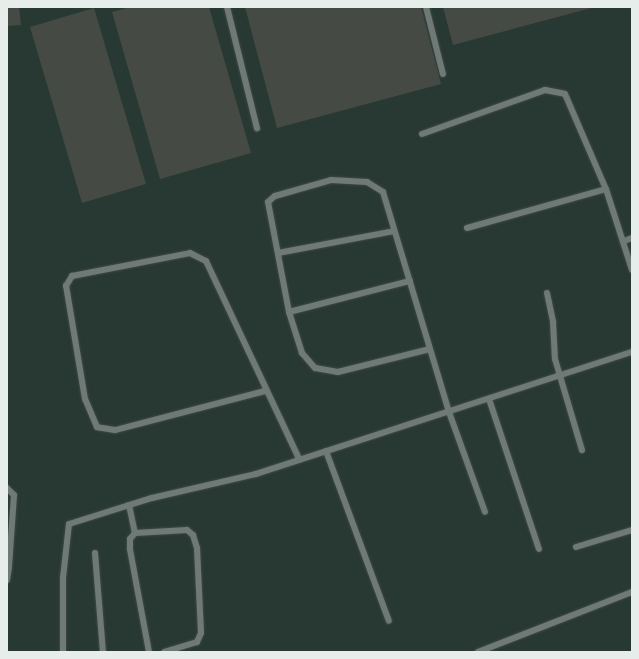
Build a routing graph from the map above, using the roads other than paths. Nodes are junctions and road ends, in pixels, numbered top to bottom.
1 (227, 7) edge
2 (426, 7) edge
3 (443, 74) dead end
4 (257, 128) dead end
5 (422, 134) dead end
6 (606, 189) junction
7 (467, 228) dead end
8 (394, 231) junction
9 (632, 238) edge
10 (624, 241) junction
11 (278, 253) junction
12 (632, 270) edge
13 (410, 282) junction
14 (547, 294) dead end
15 (289, 312) junction
16 (430, 349) junction
17 (632, 352) edge
18 (560, 376) junction
19 (265, 391) junction
20 (489, 399) junction
21 (449, 412) junction
22 (582, 450) dead end
23 (326, 451) junction
24 (299, 459) junction
25 (7, 488) edge
26 (129, 505) junction
27 (485, 512) dead end
28 (632, 530) edge
29 (135, 534) junction
30 (576, 547) dead end
31 (539, 549) dead end
32 (95, 553) dead end
33 (8, 567) edge
34 (7, 580) edge
35 (632, 592) edge
36 (389, 621) dead end
37 (63, 652) edge
38 (103, 652) edge
39 (149, 652) edge
40 (165, 652) edge
41 (478, 652) edge

1 - 4 lane
2 - 3 lane
5 - 6 lane
6 - 7 lane
6 - 10 lane
8 - 11 lane
8 - 11 lane
8 - 13 lane
9 - 10 lane
10 - 12 lane
11 - 15 lane
13 - 15 lane
13 - 16 lane
14 - 18 lane
15 - 16 lane
16 - 21 lane
17 - 18 lane
18 - 20 lane
18 - 22 lane
19 - 19 lane
19 - 24 lane
20 - 21 lane
20 - 31 lane
21 - 23 lane
21 - 27 lane
23 - 24 lane
23 - 36 lane
24 - 26 lane
25 - 33 lane
26 - 29 lane
26 - 37 lane
28 - 30 lane
29 - 39 lane
29 - 40 lane
32 - 38 lane
33 - 34 lane
35 - 41 lane

